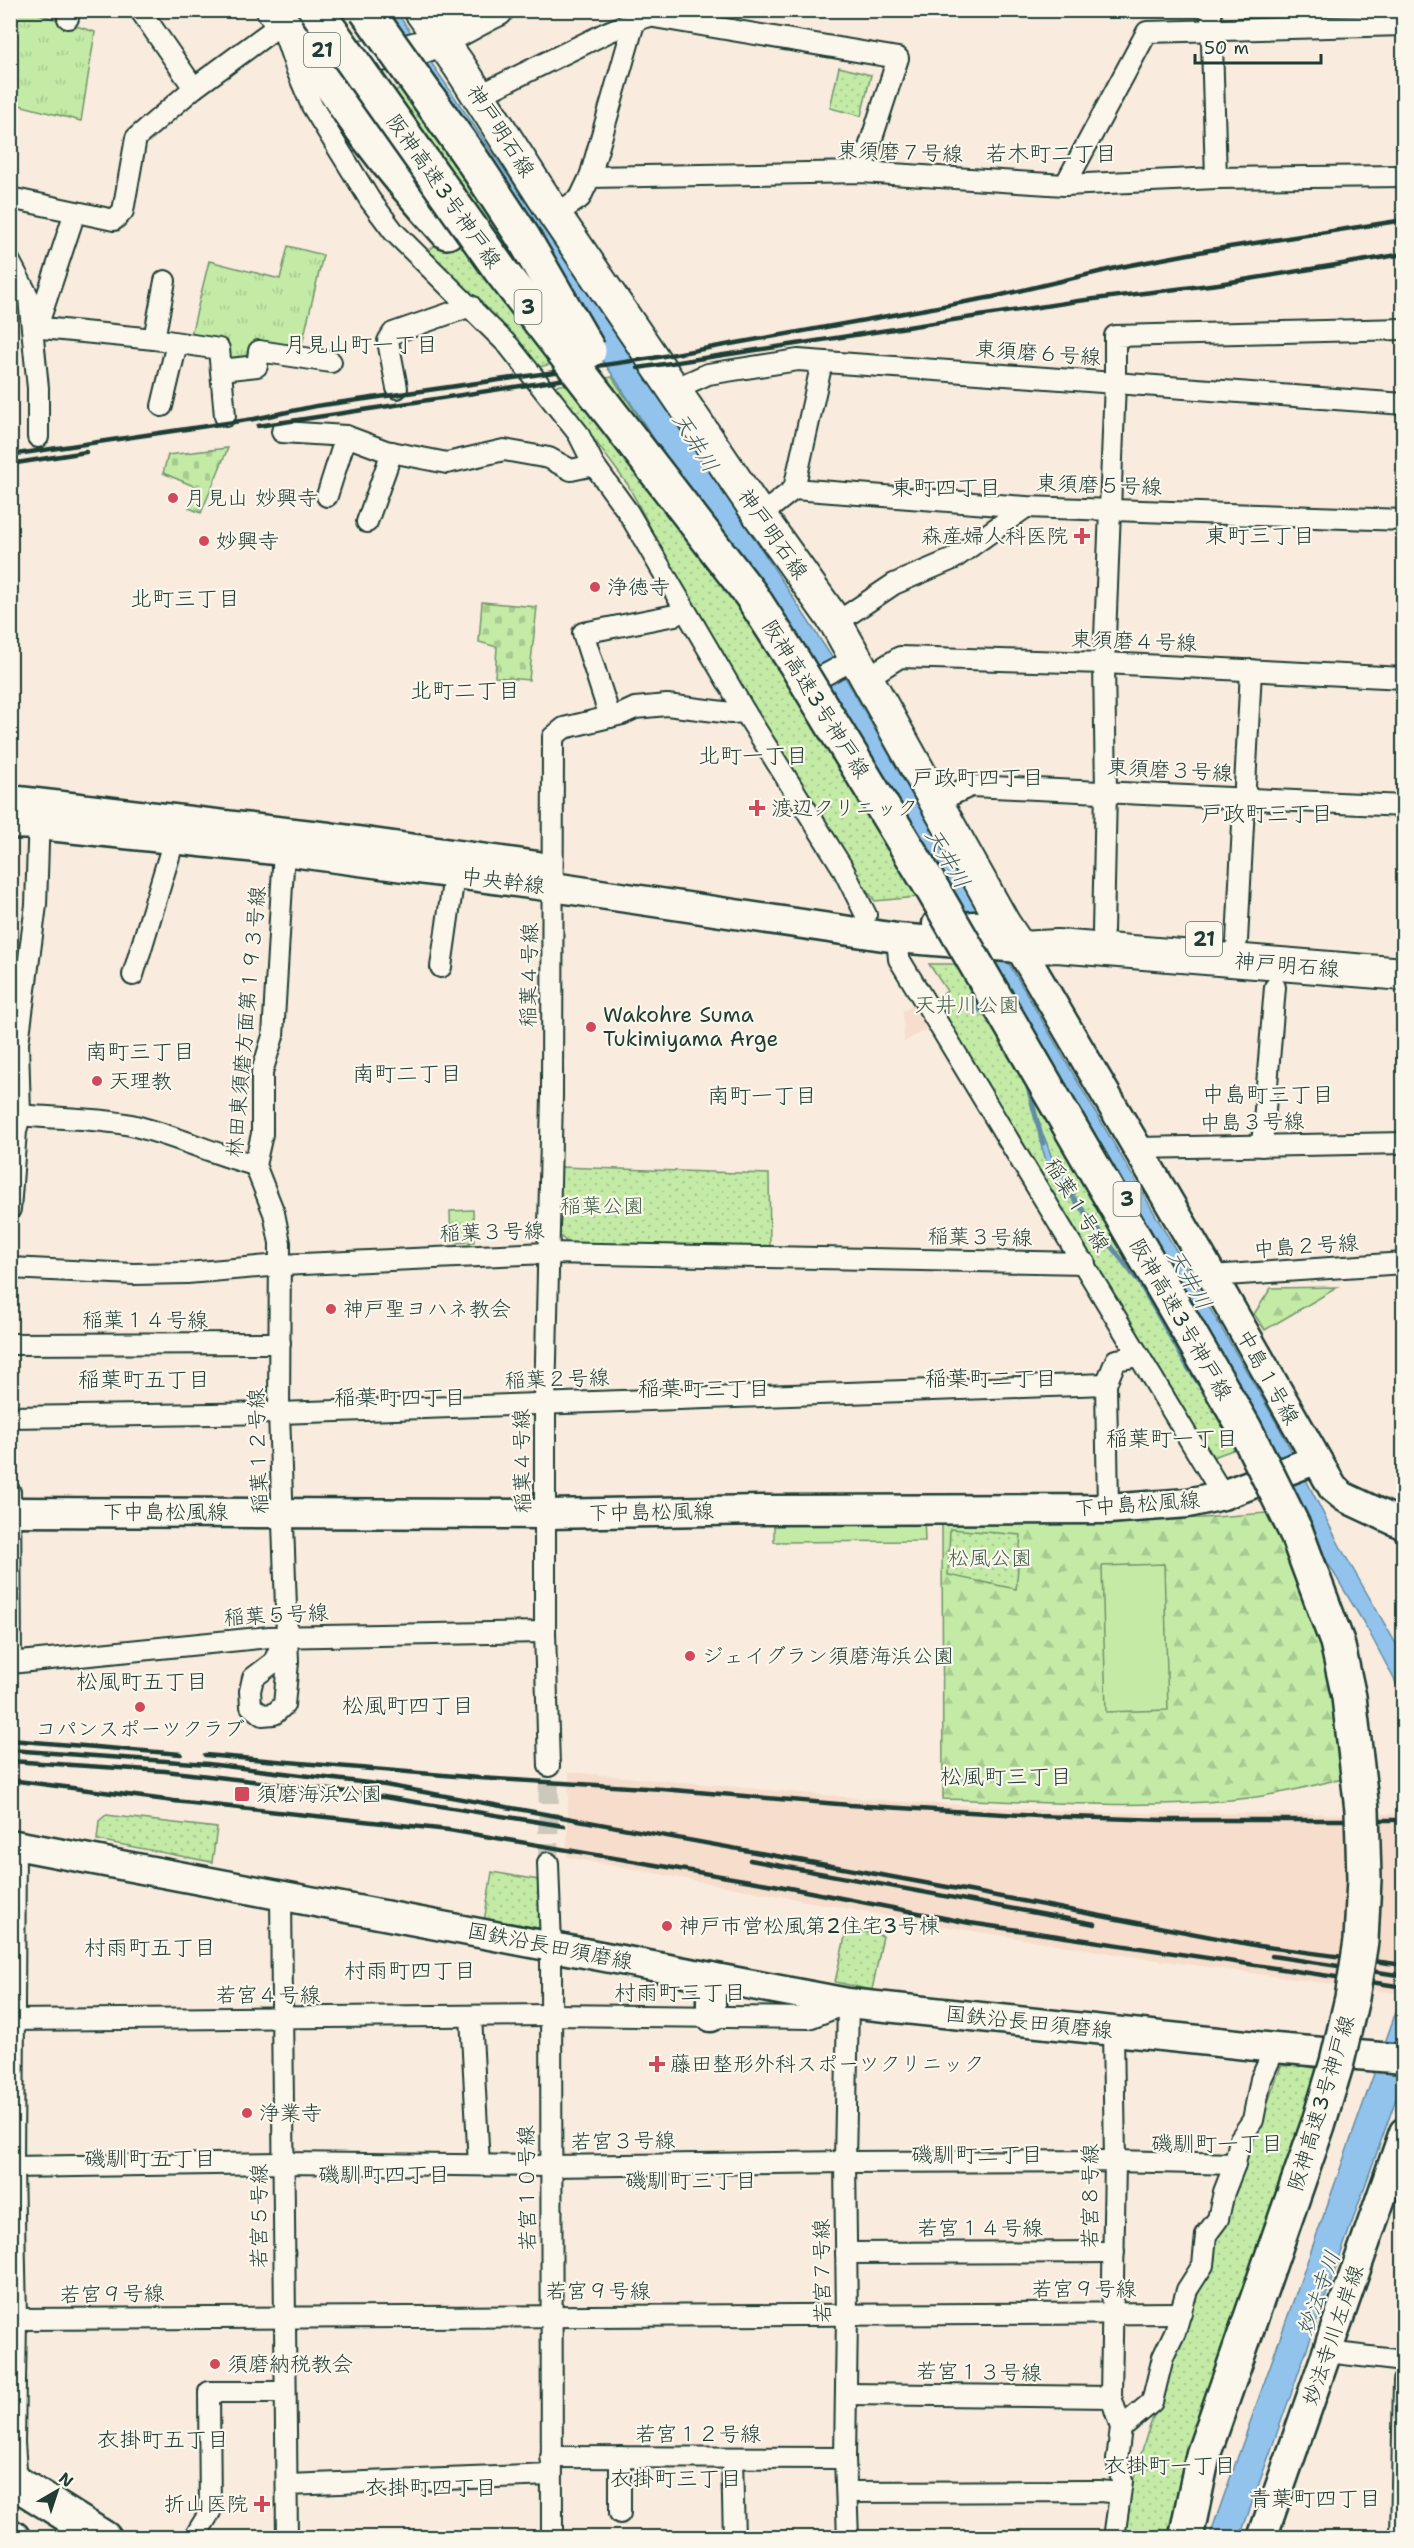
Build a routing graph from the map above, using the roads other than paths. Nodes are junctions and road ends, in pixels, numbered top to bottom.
1 (140, 10) edge
2 (316, 10) edge
3 (344, 10) edge
4 (366, 10) edge
5 (420, 10) edge
6 (497, 10) edge
7 (1402, 10) edge
8 (1283, 19) edge
9 (1211, 20) edge
10 (634, 23) junction
11 (286, 25) edge
12 (1403, 25) edge
13 (1404, 33) edge
14 (431, 42) junction
15 (194, 88) junction
16 (478, 96) junction
17 (861, 172) junction
18 (1404, 176) edge
19 (591, 177) junction
20 (1216, 177) junction
21 (1065, 185) junction
22 (10, 198) edge
23 (75, 212) junction
24 (555, 215) junction
25 (10, 262) edge
26 (165, 281) dead end
27 (471, 306) junction
28 (34, 327) junction
29 (1404, 330) edge
30 (153, 339) junction
31 (177, 343) junction
32 (589, 351) junction
33 (331, 362) dead end
34 (822, 362) junction
35 (221, 370) junction
36 (1115, 382) junction
37 (397, 388) dead end
38 (674, 389) junction
39 (1404, 404) edge
40 (162, 406) dead end
41 (225, 416) dead end
42 (282, 432) dead end
43 (346, 436) junction
44 (38, 437) dead end
45 (392, 452) junction
46 (594, 465) junction
47 (794, 489) junction
48 (327, 496) dead end
49 (1026, 507) junction
50 (1110, 510) junction
51 (760, 516) junction
52 (1404, 520) edge
53 (367, 522) dead end
54 (752, 595) junction
55 (684, 609) junction
56 (836, 623) junction
57 (1104, 663) junction
58 (857, 670) junction
59 (1251, 670) junction
60 (1404, 678) edge
61 (810, 683) dead end
62 (745, 712) junction
63 (610, 717) junction
64 (1106, 791) junction
65 (1246, 798) junction
66 (10, 800) edge
67 (938, 801) junction
68 (1404, 806) edge
69 (39, 814) junction
70 (10, 824) edge
71 (174, 840) junction
72 (284, 851) junction
73 (454, 875) junction
74 (553, 878) junction
75 (866, 915) junction
76 (1103, 931) junction
77 (897, 938) junction
78 (990, 938) junction
79 (1237, 941) junction
80 (1404, 953) edge
81 (441, 968) dead end
82 (1404, 974) edge
83 (133, 975) dead end
84 (1275, 987) dead end
85 (15, 1115) edge
86 (1404, 1143) edge
87 (1262, 1146) junction
88 (1137, 1148) junction
89 (255, 1165) junction
90 (10, 1209) edge
91 (547, 1253) junction
92 (1085, 1263) junction
93 (1404, 1263) edge
94 (280, 1265) junction
95 (10, 1268) edge
96 (1211, 1276) junction
97 (10, 1344) edge
98 (279, 1344) junction
99 (1139, 1356) junction
100 (1106, 1384) junction
101 (545, 1403) junction
102 (279, 1413) junction
103 (10, 1417) edge
104 (1295, 1468) junction
105 (10, 1492) edge
106 (1223, 1495) junction
107 (1107, 1509) junction
108 (11, 1512) edge
109 (282, 1512) junction
110 (547, 1514) junction
111 (1404, 1525) edge
112 (545, 1632) junction
113 (285, 1636) junction
114 (11, 1663) edge
115 (549, 1766) tunnel mouth
116 (13, 1844) edge
117 (548, 1863) tunnel mouth
118 (281, 1894) junction
119 (551, 1946) junction
120 (13, 1971) edge
121 (711, 1977) junction
122 (848, 2003) junction
123 (551, 2015) junction
124 (471, 2016) junction
125 (711, 2017) junction
126 (282, 2019) junction
127 (13, 2020) edge
128 (1113, 2031) junction
129 (1275, 2048) junction
130 (1391, 2058) edge
131 (1404, 2132) edge
132 (1115, 2161) junction
133 (845, 2162) junction
134 (282, 2163) junction
135 (1235, 2164) junction
136 (479, 2166) junction
137 (550, 2166) junction
138 (12, 2167) edge
139 (1114, 2252) junction
140 (846, 2253) junction
141 (1113, 2313) junction
142 (1181, 2313) junction
143 (847, 2315) junction
144 (553, 2316) junction
145 (284, 2317) junction
146 (14, 2329) edge
147 (1327, 2352) junction
148 (1404, 2361) edge
149 (1404, 2380) edge
150 (285, 2392) junction
151 (846, 2394) junction
152 (1111, 2397) junction
153 (1121, 2428) junction
154 (620, 2457) junction
155 (732, 2458) junction
156 (845, 2458) junction
157 (551, 2466) junction
158 (14, 2481) edge
159 (287, 2485) junction
160 (848, 2492) junction
161 (1119, 2493) junction
162 (620, 2514) dead end
163 (104, 2538) edge
164 (194, 2538) edge
165 (287, 2538) edge
166 (552, 2538) edge
167 (734, 2538) edge
168 (848, 2538) edge
169 (1114, 2538) edge
170 (1186, 2538) edge
171 (1208, 2538) edge
172 (1263, 2538) edge
173 (1401, 2538) edge

1 - 15 street
2 - 54 highway, 阪神高速3号神戸線 / 3, bridge
3 - 32 highway, 阪神高速3号神戸線 / 3, bridge
4 - 32 highway, bridge
5 - 14 main road, 神戸明石線
6 - 14 main road
7 - 12 street
8 - 9 street
8 - 12 street
9 - 20 street
9 - 21 street
10 - 16 street
10 - 17 street
10 - 19 street
11 - 14 main road, 21
11 - 15 street
11 - 27 street
11 - 54 highway, bridge
12 - 13 street
14 - 16 main road, 神戸明石線
15 - 23 street
16 - 24 main road, 神戸明石線
17 - 19 street, 東須磨７号線
17 - 21 street, 東須磨７号線
18 - 20 street, 東須磨７号線
19 - 24 street
20 - 21 street, 東須磨７号線
22 - 23 street
23 - 28 street
24 - 38 main road, 神戸明石線
25 - 28 street
26 - 30 street
27 - 37 street
27 - 46 street
28 - 30 street
28 - 44 street
29 - 36 street
30 - 31 street
31 - 35 street
31 - 40 street
32 - 171 highway, 阪神高速3号神戸線 / 3
33 - 35 street
34 - 36 street, 東須磨６号線
34 - 38 street, 東須磨６号線
34 - 47 street
35 - 41 street
36 - 39 street, 東須磨６号線
36 - 50 street
38 - 51 main road, 神戸明石線
42 - 43 street
43 - 45 street
43 - 48 street
45 - 46 street
45 - 53 street
46 - 55 street
47 - 49 street, 東須磨５号線
47 - 51 street
49 - 50 street, 東須磨５号線
49 - 56 street
50 - 52 street, 東須磨５号線
50 - 57 street
51 - 56 main road, 神戸明石線
54 - 170 highway, 阪神高速3号神戸線 / 3, bridge
55 - 62 street
55 - 63 street
56 - 58 main road, 神戸明石線
57 - 58 street, 東須磨４号線
57 - 59 street, 東須磨４号線
57 - 64 street
58 - 61 street, 東須磨４号線
58 - 67 main road, 神戸明石線
59 - 60 street, 東須磨４号線
59 - 65 street
62 - 63 street
62 - 75 street
63 - 74 street, 稲葉４号線
64 - 65 street, 東須磨３号線
64 - 67 street, 東須磨３号線
64 - 76 street
65 - 68 street, 東須磨３号線
65 - 79 street
66 - 69 street, 中央幹線
67 - 78 main road, 神戸明石線
69 - 70 street, 中央幹線
69 - 71 street, 中央幹線
69 - 74 street, 中央幹線
69 - 85 street
71 - 72 street, 中央幹線
71 - 83 street
72 - 73 street, 中央幹線
72 - 89 street, 林田東須磨方面第１９３号線
73 - 74 street, 中央幹線
73 - 81 street
74 - 75 street, 中央幹線
74 - 77 street, 中央幹線
74 - 91 street, 稲葉４号線
75 - 78 street, 中央幹線
76 - 78 main road, 神戸明石線 / 21
76 - 79 main road, 神戸明石線 / 21
77 - 78 street, 中央幹線
77 - 92 street, 稲葉１号線
78 - 82 main road, 神戸明石線 / 21
78 - 88 street, 中島１号線
79 - 80 main road, 神戸明石線 / 21
84 - 87 street
85 - 89 street
85 - 90 street
86 - 87 street, 中島３号線
87 - 88 street, 中島３号線
88 - 96 street, 中島１号線
89 - 94 street, 林田東須磨方面第１９３号線
91 - 92 street, 稲葉３号線
91 - 94 street, 稲葉３号線
91 - 101 street, 稲葉４号線
92 - 99 street, 稲葉１号線
93 - 96 street, 中島２号線
94 - 95 street, 稲葉３号線
94 - 98 street, 稲葉１２号線
96 - 104 street, 中島１号線
97 - 98 street, 稲葉１４号線
98 - 102 street, 稲葉１２号線
99 - 100 street
99 - 106 street, 稲葉１号線
100 - 101 street, 稲葉２号線
100 - 107 street
101 - 102 street, 稲葉２号線
101 - 110 street, 稲葉４号線
102 - 103 street, 稲葉２号線
102 - 109 street, 稲葉１２号線
104 - 106 street, 下中島松風線
104 - 111 street, 中島１号線
105 - 108 street
106 - 107 street, 下中島松風線
107 - 110 street, 下中島松風線
108 - 109 street, 下中島松風線
108 - 114 street
109 - 110 street, 下中島松風線
109 - 113 street, 稲葉１２号線
110 - 112 street, 稲葉４号線
112 - 113 street, 稲葉５号線
112 - 115 street, 稲葉４号線
113 - 114 street, 稲葉５号線
116 - 118 street, 国鉄沿長田須磨線
116 - 120 street
117 - 119 street
118 - 119 street, 国鉄沿長田須磨線
118 - 126 street, 若宮５号線
119 - 121 street, 国鉄沿長田須磨線
119 - 123 street, 若宮１０号線
120 - 127 street
121 - 122 street, 国鉄沿長田須磨線
121 - 125 street
122 - 125 street, 若宮４号線
122 - 128 street, 国鉄沿長田須磨線
122 - 133 street, 若宮７号線
123 - 124 street, 若宮４号線
123 - 125 street, 若宮４号線
123 - 137 street, 若宮１０号線
124 - 126 street, 若宮４号線
124 - 136 street
126 - 127 street, 若宮４号線
126 - 134 street, 若宮５号線
127 - 138 street
128 - 129 street, 国鉄沿長田須磨線
128 - 132 street, 若宮８号線
129 - 130 street, 国鉄沿長田須磨線
129 - 135 street
131 - 147 street, 妙法寺川左岸線
132 - 133 street, 若宮３号線
132 - 135 street, 若宮３号線
132 - 139 street, 若宮８号線
133 - 137 street, 若宮３号線
133 - 140 street, 若宮７号線
134 - 136 street, 若宮３号線
134 - 138 street, 若宮３号線
134 - 145 street, 若宮５号線
135 - 142 street
136 - 137 street, 若宮３号線
137 - 144 street, 若宮１０号線
138 - 146 street
139 - 140 street, 若宮１４号線
139 - 141 street, 若宮８号線
140 - 143 street, 若宮７号線
141 - 142 street, 若宮９号線
141 - 143 street, 若宮９号線
141 - 152 street, 若宮８号線
142 - 153 street
143 - 144 street, 若宮９号線
143 - 151 street, 若宮７号線
144 - 145 street, 若宮９号線
144 - 157 street, 若宮１０号線
145 - 146 street, 若宮９号線
145 - 150 street, 若宮５号線
146 - 158 street
147 - 148 street
147 - 172 street, 妙法寺川左岸線
149 - 173 street
150 - 159 street, 若宮５号線
150 - 164 street
151 - 152 street, 若宮１３号線
151 - 156 street, 若宮７号線
152 - 153 street, 若宮８号線
153 - 161 street, 若宮８号線
154 - 155 street, 若宮１２号線
154 - 157 street, 若宮１２号線
154 - 162 street
155 - 156 street, 若宮１２号線
155 - 167 street
156 - 160 street, 若宮７号線
157 - 159 street, 若宮１２号線
157 - 166 street, 若宮１０号線
158 - 163 highway
159 - 165 street, 若宮５号線
160 - 161 street
160 - 168 street, 若宮７号線
161 - 169 street, 若宮８号線

